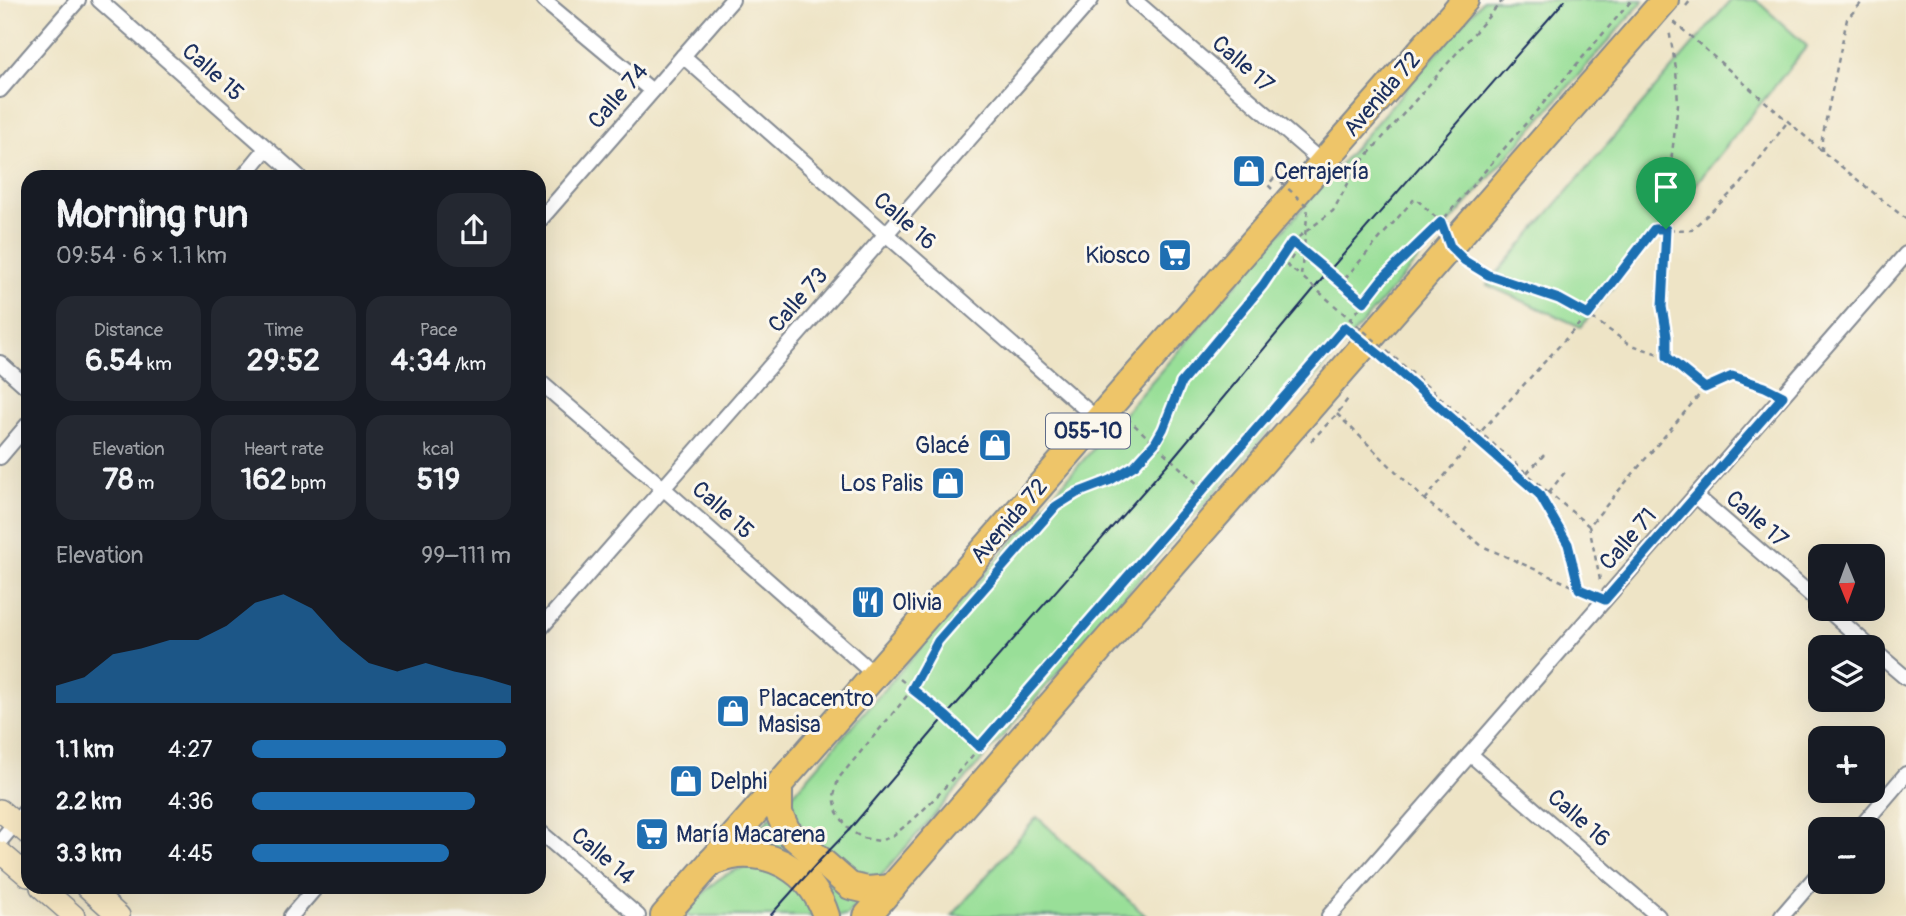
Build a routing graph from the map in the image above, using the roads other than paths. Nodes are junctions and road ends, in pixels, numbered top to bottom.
1 (78, 0) edge
2 (99, 0) edge
3 (543, 0) edge
4 (732, 0) edge
5 (1091, 0) edge
6 (1134, 0) edge
7 (1465, 0) edge
8 (1663, 12) edge
9 (682, 56) junction
10 (0, 90) edge
11 (652, 91) junction
12 (267, 149) junction
13 (1322, 163) junction
14 (249, 170) edge
15 (291, 170) edge
16 (546, 213) edge
17 (886, 235) junction
18 (1906, 254) edge
19 (0, 363) edge
20 (21, 382) edge
21 (546, 387) edge
22 (1105, 412) junction
23 (21, 432) edge
24 (0, 457) edge
25 (663, 488) junction
26 (1696, 496) junction
27 (1808, 593) edge
28 (1841, 621) edge
29 (546, 623) edge
30 (1857, 635) edge
31 (1885, 659) edge
32 (879, 671) junction
33 (1906, 678) edge
34 (1470, 754) junction
35 (1906, 774) edge
36 (779, 785) junction
37 (1869, 817) edge
38 (18, 819) edge
39 (546, 837) edge
40 (0, 841) edge
41 (0, 852) edge
42 (712, 862) junction
43 (21, 870) edge
44 (1808, 886) edge
45 (892, 888) junction
46 (49, 894) edge
47 (95, 894) edge
48 (310, 894) edge
49 (74, 916) edge
50 (119, 916) edge
51 (291, 916) edge
52 (638, 916) edge
53 (664, 916) edge
54 (826, 916) edge
55 (867, 916) edge
56 (1329, 916) edge
57 (1658, 916) edge
58 (1782, 916) edge

1 - 10 street
2 - 12 street, Calle 15
3 - 11 street
4 - 9 street, Calle 74
5 - 17 street, Calle 73
6 - 13 street, Calle 17
7 - 13 highway, Avenida 72 / 055-10
8 - 45 highway
9 - 11 street, Calle 74
9 - 17 street, Calle 16
11 - 16 street, Calle 74
12 - 14 street
12 - 15 street, Calle 15
13 - 22 highway, Avenida 72 / 055-10
17 - 22 street, Calle 16
17 - 25 street, Calle 73
18 - 26 street, Calle 71
19 - 20 street
21 - 25 street, Calle 15
22 - 32 highway, Avenida 72 / 055-10
23 - 24 street
25 - 29 street, Calle 73
25 - 32 street, Calle 15
26 - 27 street, Calle 17
26 - 34 street, Calle 71
28 - 30 street
31 - 33 street
32 - 36 highway, Avenida 72 / 055-10
34 - 56 street, Calle 71
34 - 57 street, Calle 16
35 - 37 street
36 - 42 highway, Avenida 72 / 055-10
36 - 45 highway
38 - 40 street
39 - 52 street, Calle 14
41 - 43 street
42 - 53 highway, Avenida 72 / 055-10
42 - 54 highway
44 - 58 street
45 - 55 highway
46 - 49 street
47 - 50 street
48 - 51 street

